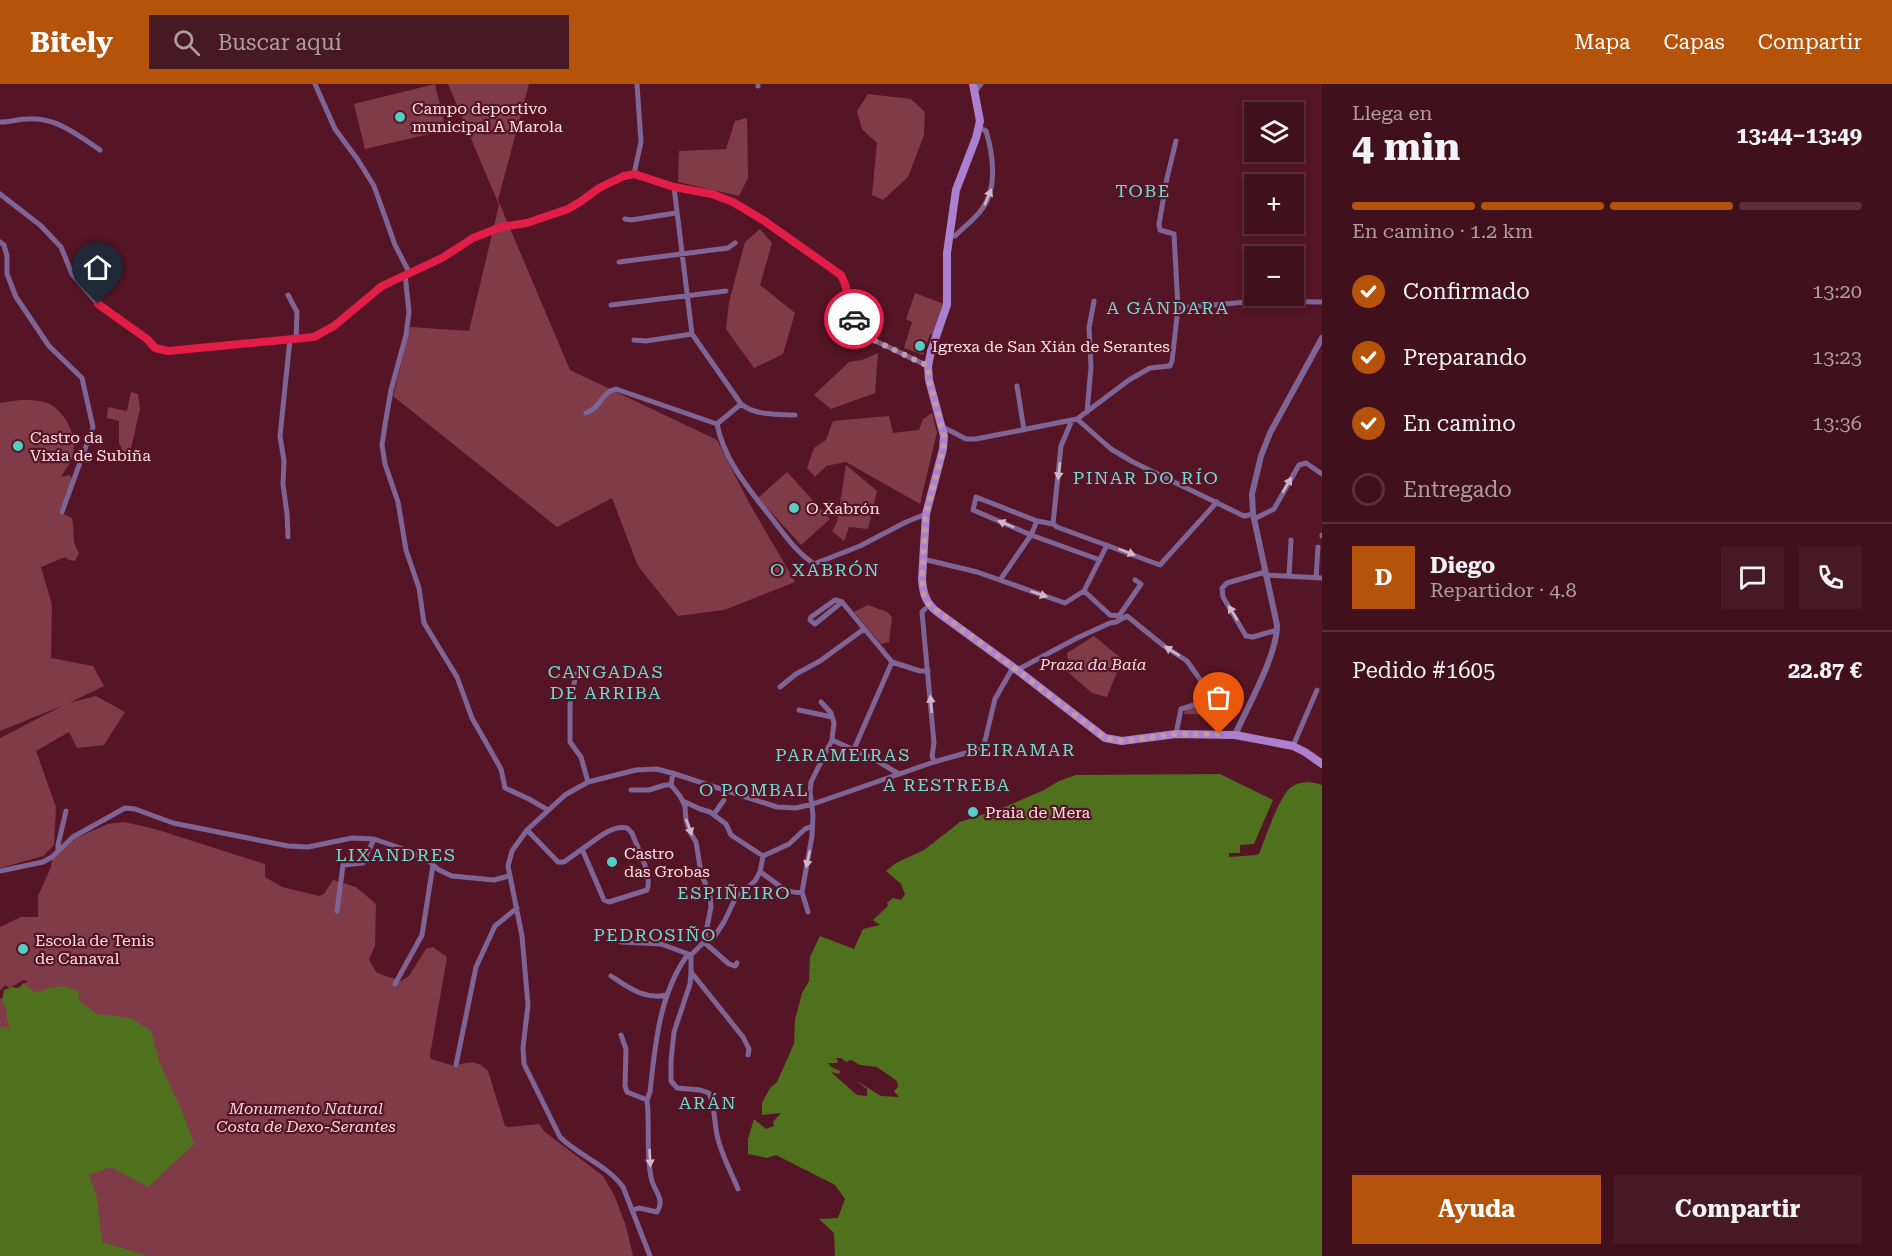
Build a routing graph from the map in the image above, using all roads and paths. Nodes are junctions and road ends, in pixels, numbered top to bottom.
1 (315, 84) edge
2 (637, 84) edge
3 (973, 84) edge
4 (981, 84) edge
5 (974, 93) junction
6 (0, 122) edge
7 (978, 127) junction
8 (1176, 141) dead end
9 (100, 150) dead end
10 (634, 174) junction
11 (674, 187) junction
12 (0, 194) edge
13 (676, 213) junction
14 (625, 219) dead end
15 (949, 236) junction
16 (0, 242) edge
17 (735, 243) dead end
18 (682, 254) junction
19 (619, 262) dead end
20 (407, 273) junction
21 (726, 291) dead end
22 (687, 294) junction
23 (288, 295) dead end
24 (1094, 301) dead end
25 (1322, 302) edge
26 (611, 305) dead end
27 (1178, 308) junction
28 (692, 334) junction
29 (1322, 338) edge
30 (293, 339) junction
31 (634, 340) dead end
32 (928, 366) junction
33 (1017, 386) dead end
34 (741, 404) junction
35 (586, 413) dead end
36 (1087, 413) junction
37 (795, 415) dead end
38 (1074, 420) junction
39 (717, 424) junction
40 (942, 426) junction
41 (1024, 430) junction
42 (1322, 474) edge
43 (1217, 502) junction
44 (62, 512) dead end
45 (926, 514) junction
46 (1253, 514) junction
47 (1037, 521) junction
48 (1053, 524) junction
49 (1031, 535) junction
50 (288, 537) dead end
51 (1292, 540) dead end
52 (1107, 545) junction
53 (1318, 547) dead end
54 (923, 559) junction
55 (1100, 561) junction
56 (1265, 574) junction
57 (1289, 576) junction
58 (1319, 578) edge
59 (1000, 580) junction
60 (1135, 580) dead end
61 (1084, 591) junction
62 (842, 602) junction
63 (927, 605) junction
64 (864, 628) junction
65 (1277, 630) junction
66 (892, 662) junction
67 (1017, 670) junction
68 (928, 671) junction
69 (576, 674) dead end
70 (780, 687) dead end
71 (1317, 690) dead end
72 (820, 702) dead end
73 (799, 710) dead end
74 (832, 717) junction
75 (1176, 734) junction
76 (1235, 735) junction
77 (832, 740) junction
78 (1293, 746) junction
79 (854, 749) junction
80 (934, 762) junction
81 (1322, 764) edge
82 (673, 773) junction
83 (898, 774) junction
84 (588, 782) junction
85 (671, 785) junction
86 (631, 789) dead end
87 (724, 800) dead end
88 (682, 801) junction
89 (813, 804) junction
90 (548, 810) junction
91 (66, 811) dead end
92 (714, 814) junction
93 (812, 826) junction
94 (527, 830) junction
95 (374, 839) junction
96 (582, 849) junction
97 (58, 850) junction
98 (763, 856) junction
99 (433, 865) junction
100 (0, 872) edge
101 (760, 872) junction
102 (509, 876) junction
103 (802, 892) junction
104 (517, 908) junction
105 (337, 910) dead end
106 (808, 912) dead end
107 (621, 942) dead end
108 (704, 942) junction
109 (691, 955) junction
110 (737, 963) dead end
111 (691, 972) junction
112 (611, 976) dead end
113 (395, 984) dead end
114 (667, 995) junction
115 (621, 1035) dead end
116 (748, 1055) dead end
117 (456, 1065) dead end
118 (647, 1100) junction
119 (738, 1189) dead end
120 (633, 1210) junction
121 (650, 1256) edge

1 - 20 street
2 - 10 street
3 - 5 main road
4 - 5 street
5 - 7 main road
6 - 9 street
7 - 15 main road
15 -> 7 street
8 - 27 street
10 - 11 street
10 - 20 street
11 - 13 street
11 - 32 street
12 - 30 street
13 - 14 street
13 - 18 street
15 - 32 main road
16 - 44 street
17 - 18 street
18 - 19 street
18 - 22 street
20 - 30 street
20 - 90 street
21 - 22 street
22 - 26 street
22 - 28 street
23 - 30 street
24 - 36 street
25 - 27 street
27 - 36 street
28 - 31 street
28 - 34 street
29 - 46 street
30 - 50 street
32 - 40 main road
33 - 41 street
34 - 37 street
34 - 39 street
35 - 39 street
36 - 38 street
38 - 41 street
38 - 43 street
38 -> 48 street
39 - 45 street
40 - 41 street
40 - 45 main road
46 -> 42 street
43 - 46 street
52 -> 43 street
45 - 54 main road
46 - 56 street
47 - 48 street
47 - 49 street
49 -> 47 street
48 - 52 street
49 - 55 street
49 - 59 street
51 - 57 street
52 - 55 street
53 - 58 street
54 - 59 street
54 - 63 main road
55 - 61 street
56 - 57 street
56 - 65 street
65 -> 56 street
57 - 58 street
59 -> 61 street
60 - 61 street
62 - 62 street
62 - 64 street
63 - 67 main road
63 - 68 street
64 - 66 street
64 - 70 street
65 - 76 street
66 - 68 street
66 - 79 street
67 - 75 main road
75 -> 67 street
67 - 80 street
80 -> 68 street
69 - 84 street
71 - 78 street
72 - 74 street
73 - 74 street
74 - 77 street
75 - 76 main road
76 - 78 main road
77 - 79 street
77 - 89 street
78 - 81 main road
79 - 83 street
80 - 83 street
82 - 84 street
82 - 85 street
82 - 89 street
83 - 89 street
84 - 90 street
85 - 86 street
85 - 88 street
87 - 92 street
88 - 92 street
88 -> 108 street
89 - 93 street
90 - 94 street
91 - 97 street
92 - 98 street
93 - 98 street
93 -> 103 street
94 - 96 street
94 - 102 street
95 - 97 street
95 - 99 street
95 - 105 street
96 - 96 street
97 - 100 street
98 - 101 street
99 - 102 street
99 - 113 street
101 - 103 street
101 - 108 street
102 - 104 street
103 - 106 street
104 - 117 street
104 - 120 street
107 - 109 street
108 - 109 street
108 - 110 street
109 - 111 street
109 - 114 street
111 - 116 street
111 - 119 street
112 - 114 street
114 - 118 street
115 - 118 street
118 -> 120 street
120 - 121 street

